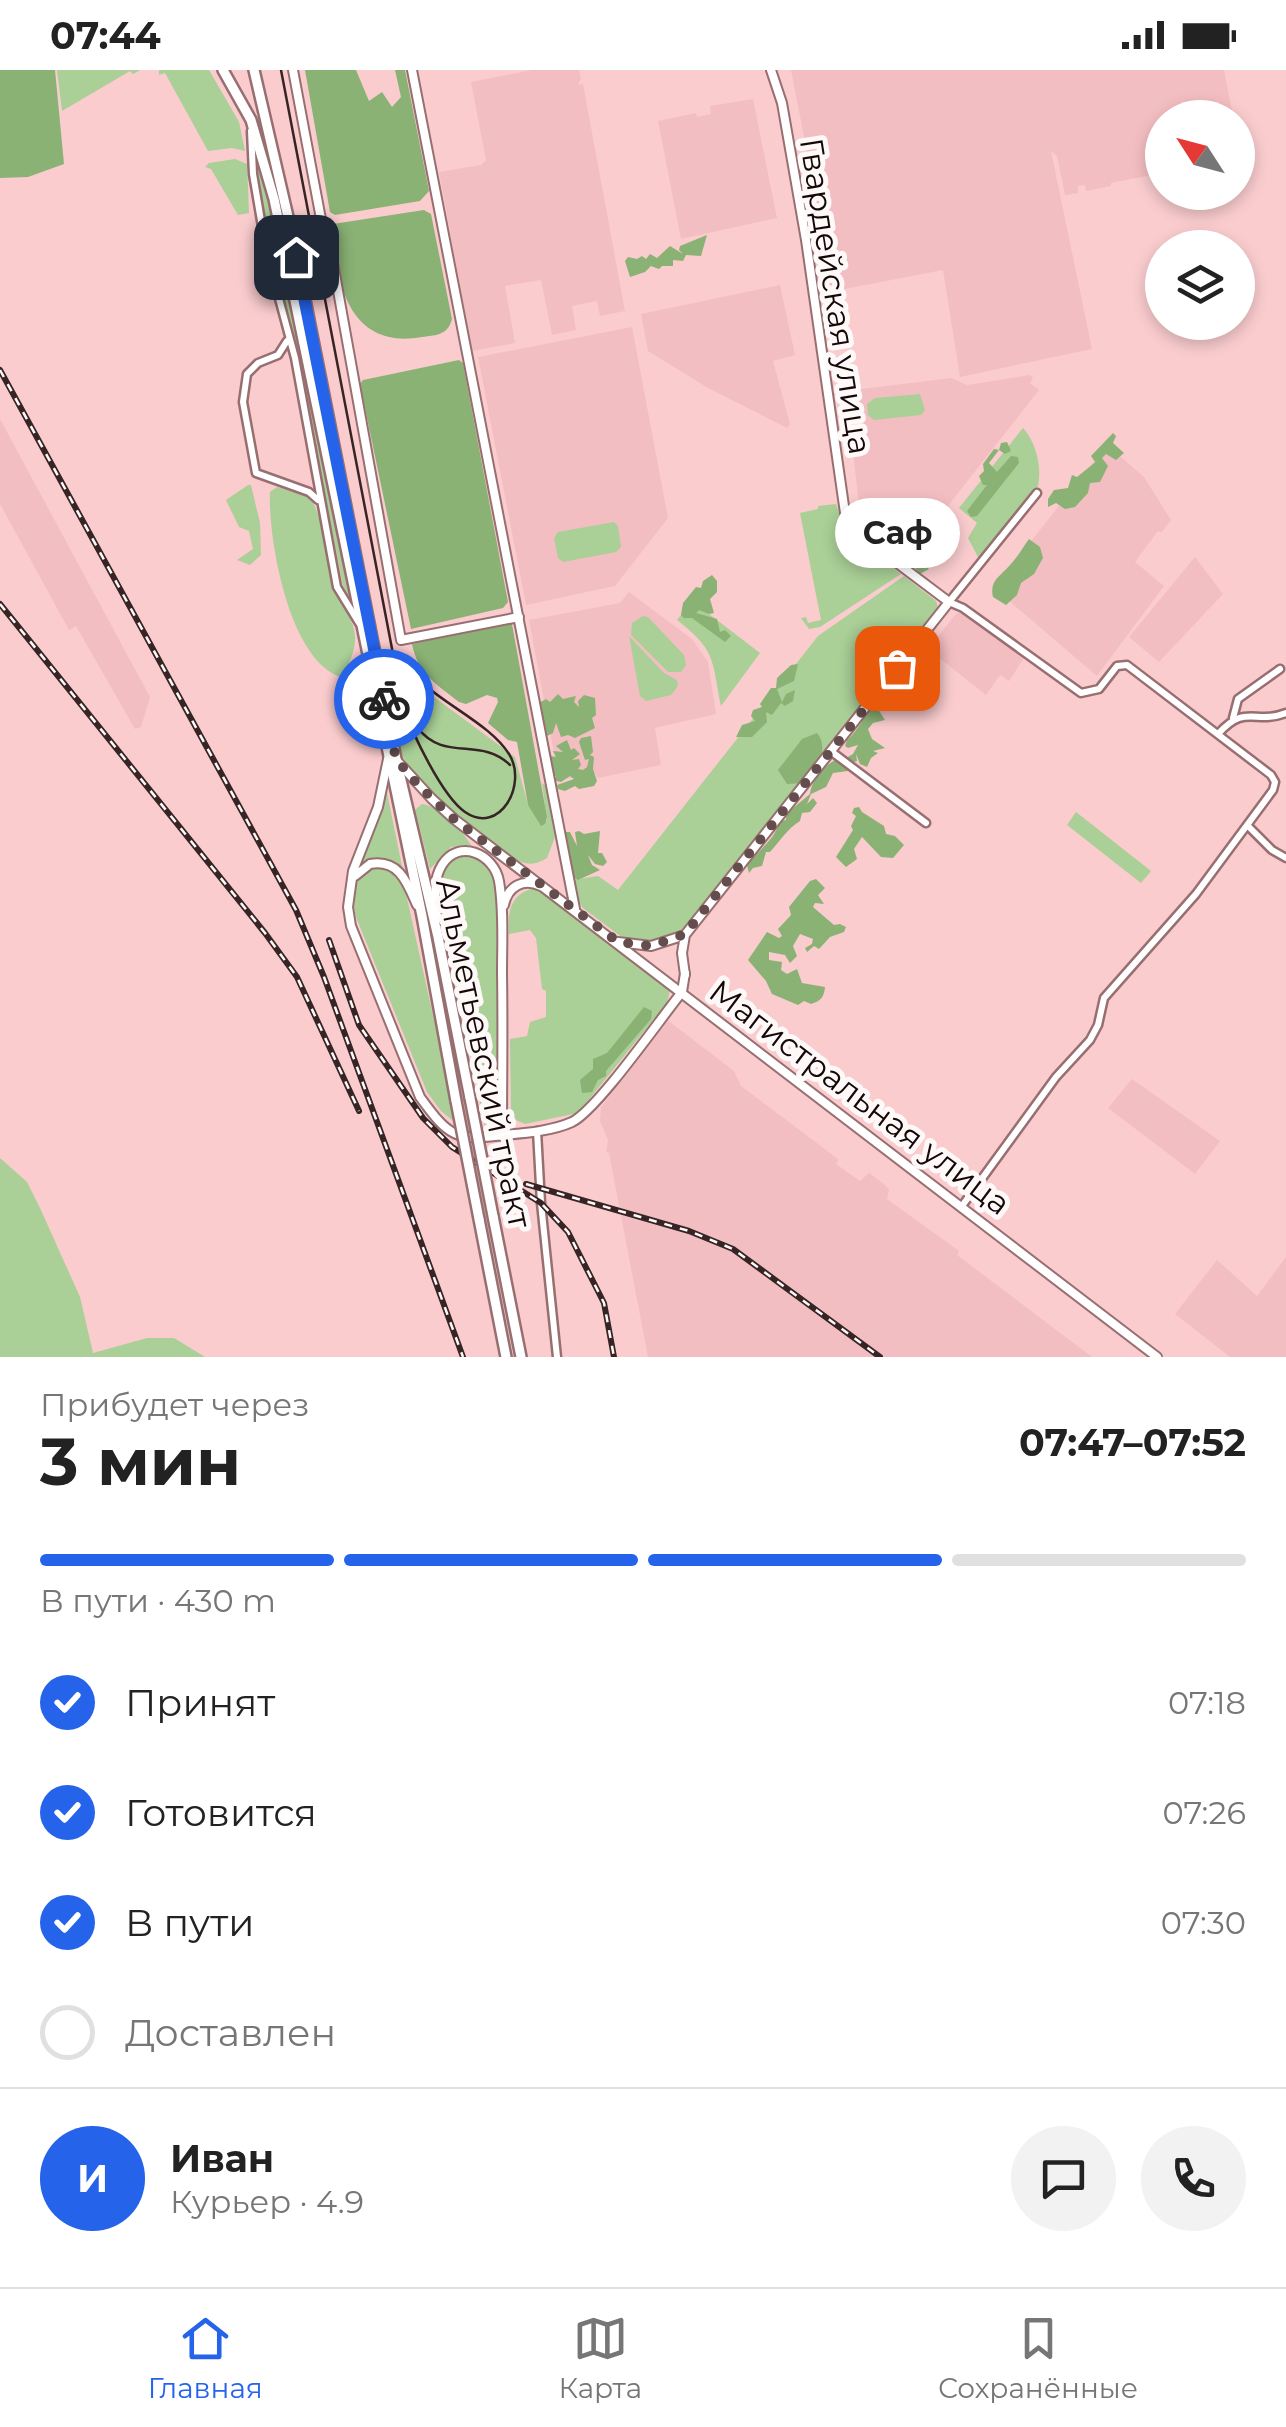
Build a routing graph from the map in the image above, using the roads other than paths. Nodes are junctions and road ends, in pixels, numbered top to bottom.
1 (223, 70) edge
2 (254, 70) edge
3 (293, 70) edge
4 (412, 70) edge
5 (771, 70) edge
6 (251, 120) junction
7 (288, 340) junction
8 (1037, 493) dead end
9 (321, 504) junction
10 (949, 602) junction
11 (518, 617) junction
12 (360, 625) junction
13 (1280, 668) dead end
14 (1286, 713) edge
15 (1233, 718) junction
16 (1218, 734) junction
17 (832, 752) junction
18 (392, 759) junction
19 (926, 823) dead end
20 (1247, 826) junction
21 (1286, 858) edge
22 (349, 890) junction
23 (554, 893) junction
24 (575, 910) junction
25 (502, 914) junction
26 (422, 916) junction
27 (685, 934) junction
28 (438, 937) junction
29 (618, 942) junction
30 (685, 972) junction
31 (670, 983) junction
32 (682, 992) junction
33 (694, 1000) junction
34 (670, 1008) junction
35 (537, 1131) junction
36 (502, 1136) junction
37 (962, 1206) junction
38 (506, 1357) edge
39 (521, 1357) edge
40 (557, 1357) edge
41 (1157, 1357) edge

1 - 6 main road
2 - 18 main road
3 - 11 street
4 - 11 street
5 - 10 street, Гвардейская улица
6 - 7 street
6 - 12 main road
7 - 9 street
7 - 9 street
8 - 10 street
9 - 12 street
10 - 16 street
10 - 17 street
11 - 24 street
12 - 18 main road
13 - 15 street
14 - 15 street
15 - 16 street
16 - 20 street
17 - 19 street
17 - 27 street
18 - 22 street
18 - 23 street, Магистральная улица
18 - 26 main road, Альметьевский тракт
18 - 28 main road, Альметьевский тракт
20 - 21 street
20 - 37 street
22 - 26 street
22 - 36 street
23 - 24 street, Магистральная улица
23 - 25 street
24 - 29 street, Магистральная улица
25 - 28 street
25 - 36 street
26 - 38 main road, Альметьевский тракт, bridge
27 - 29 street
27 - 30 street
28 - 39 main road, Альметьевский тракт, bridge
29 - 31 street, Магистральная улица
30 - 32 street
30 - 33 street
31 - 32 street, Магистральная улица
31 - 34 street
32 - 33 street, Магистральная улица
32 - 34 street
33 - 34 street
33 - 37 street, Магистральная улица
34 - 35 street
35 - 36 street
35 - 40 street
37 - 41 street, Магистральная улица

